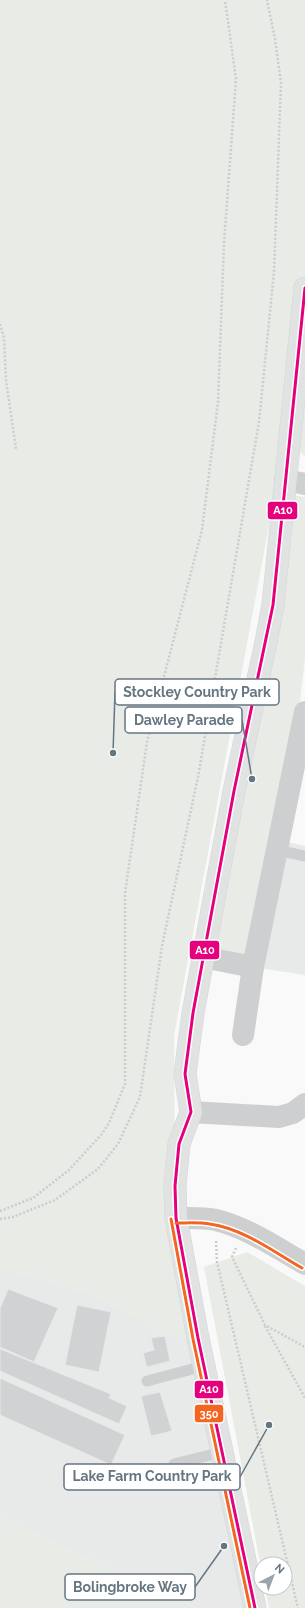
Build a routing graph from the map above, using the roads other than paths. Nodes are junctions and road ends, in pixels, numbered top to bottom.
1 (305, 288) edge
2 (295, 482) edge
3 (305, 712) edge
4 (298, 777) edge
5 (277, 850) junction
6 (305, 856) edge
7 (203, 958) junction
8 (252, 967) junction
9 (243, 1035) dead end
10 (305, 1104) edge
11 (191, 1112) junction
12 (176, 1218) junction
13 (305, 1264) edge
14 (204, 1366) junction
15 (147, 1380) dead end
16 (222, 1452) junction
17 (174, 1464) dead end
18 (255, 1608) edge

1 - 2 main road
2 - 7 main road
3 - 4 street
4 - 5 street
5 - 6 lane
5 - 8 street
7 - 8 street
7 - 11 main road
8 - 9 street
10 - 11 street
11 - 12 main road
12 - 13 street
12 - 14 main road
14 - 15 lane
14 - 16 main road
16 - 17 lane
16 - 18 main road

